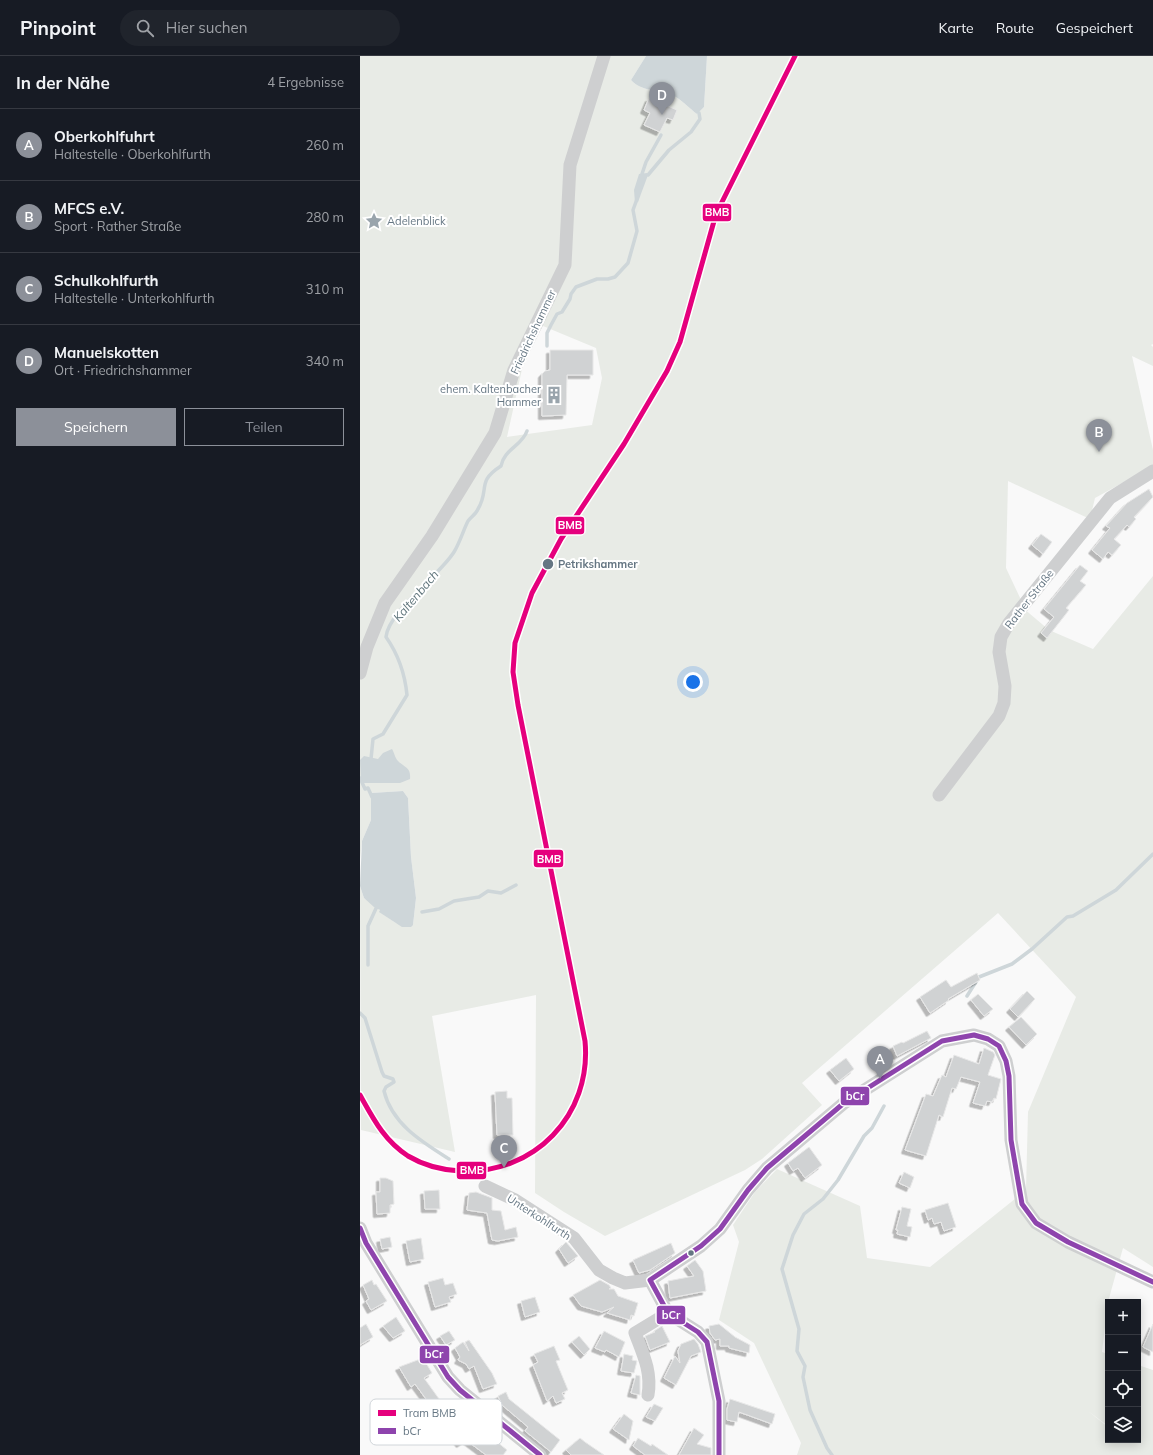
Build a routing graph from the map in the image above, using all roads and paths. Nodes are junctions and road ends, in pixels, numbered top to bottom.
1 (604, 56) edge
2 (1153, 471) edge
3 (360, 673) edge
4 (939, 795) dead end
5 (485, 1186) dead end
6 (360, 1228) edge
7 (650, 1280) junction
8 (1153, 1282) edge
9 (668, 1313) junction
10 (648, 1395) dead end
11 (471, 1399) edge
12 (502, 1424) edge
13 (540, 1455) edge
14 (719, 1455) edge

1 - 3 street, Friedrichshammer
2 - 4 street, Rather Straße
5 - 7 street, Unterkohlfurth
6 - 11 street
7 - 8 street, Unterkohlfurth
7 - 9 street
9 - 10 street
9 - 14 street
12 - 13 street

